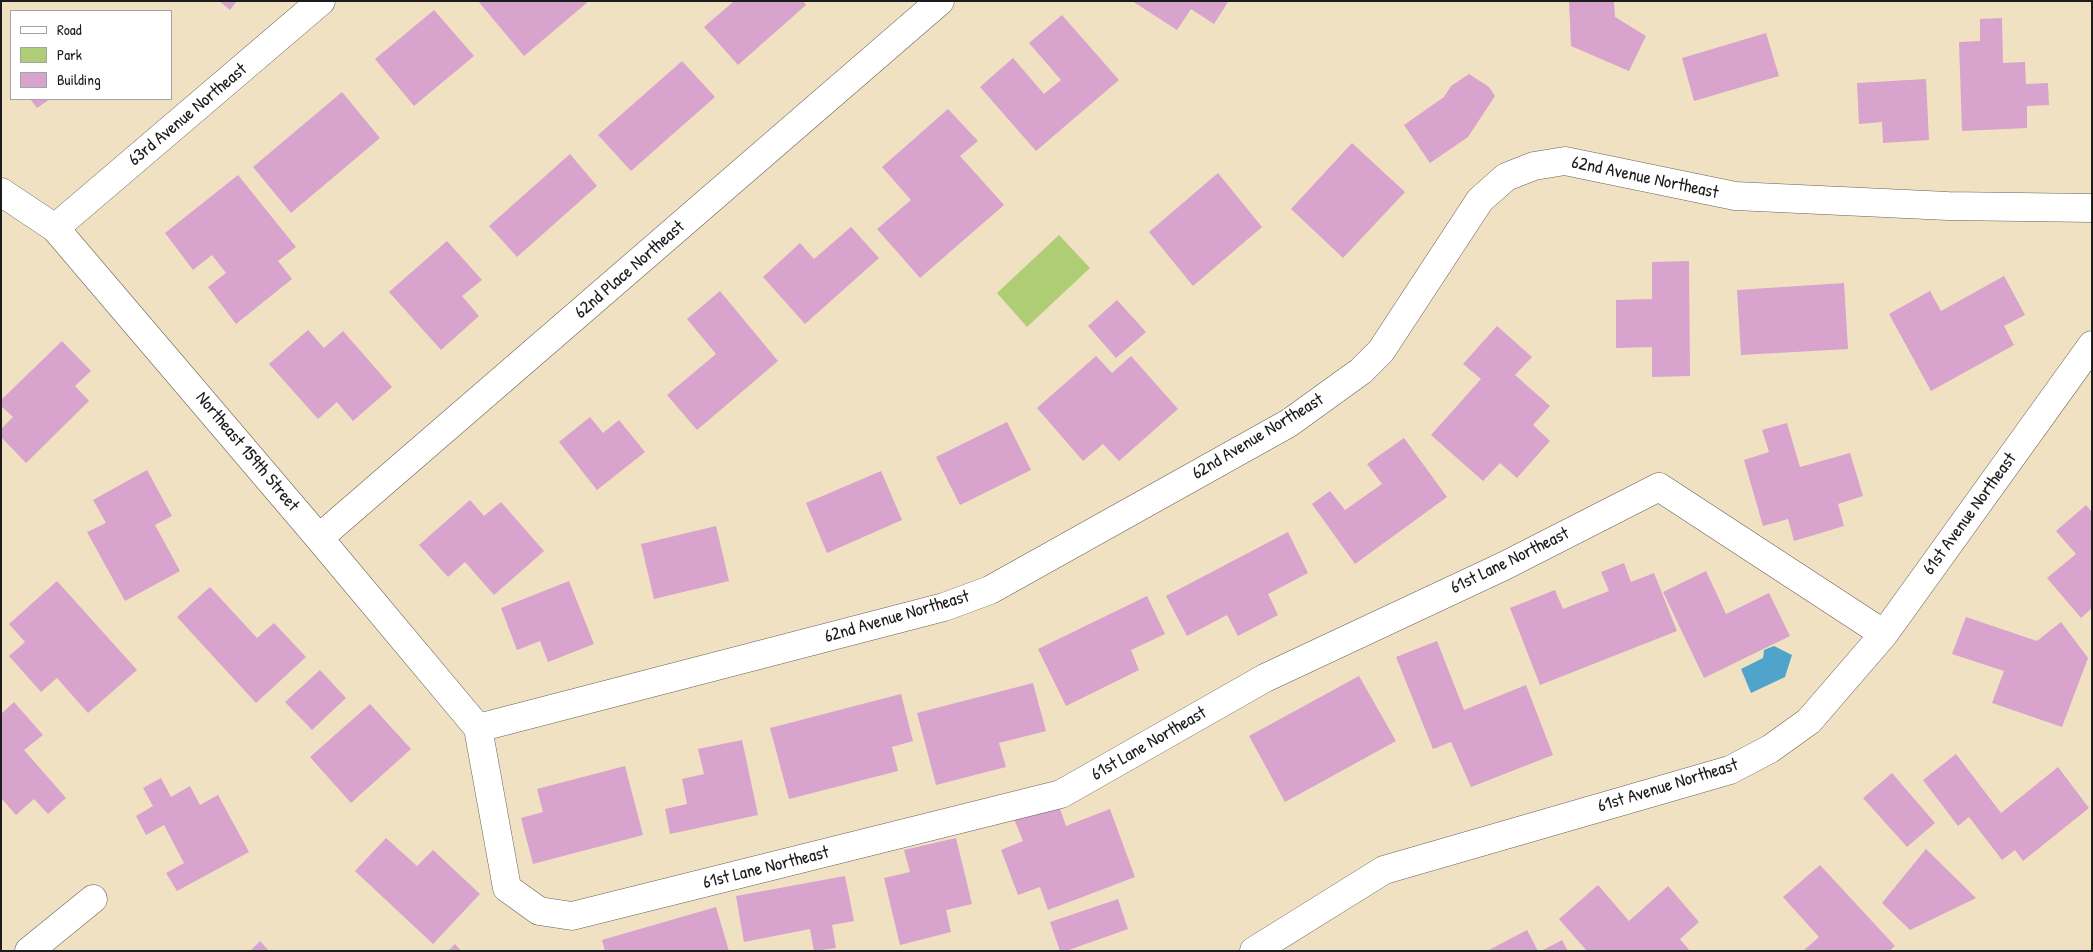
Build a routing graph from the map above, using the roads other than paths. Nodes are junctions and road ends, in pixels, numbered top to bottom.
1 (322, 1) edge
2 (940, 1) edge
3 (1, 192) edge
4 (2092, 208) edge
5 (55, 228) junction
6 (2092, 345) edge
7 (320, 538) junction
8 (1884, 634) junction
9 (478, 728) junction
10 (93, 899) dead end
11 (29, 951) edge
12 (1254, 951) edge

1 - 5 street, 63rd Avenue Northeast
2 - 7 street, 62nd Place Northeast
3 - 5 street, Northeast 159th Street
4 - 9 street, 62nd Avenue Northeast
5 - 7 street, Northeast 159th Street
6 - 8 street, 61st Avenue Northeast
7 - 9 street, Northeast 159th Street
8 - 9 street, 61st Lane Northeast
8 - 12 street, 61st Avenue Northeast
10 - 11 street

